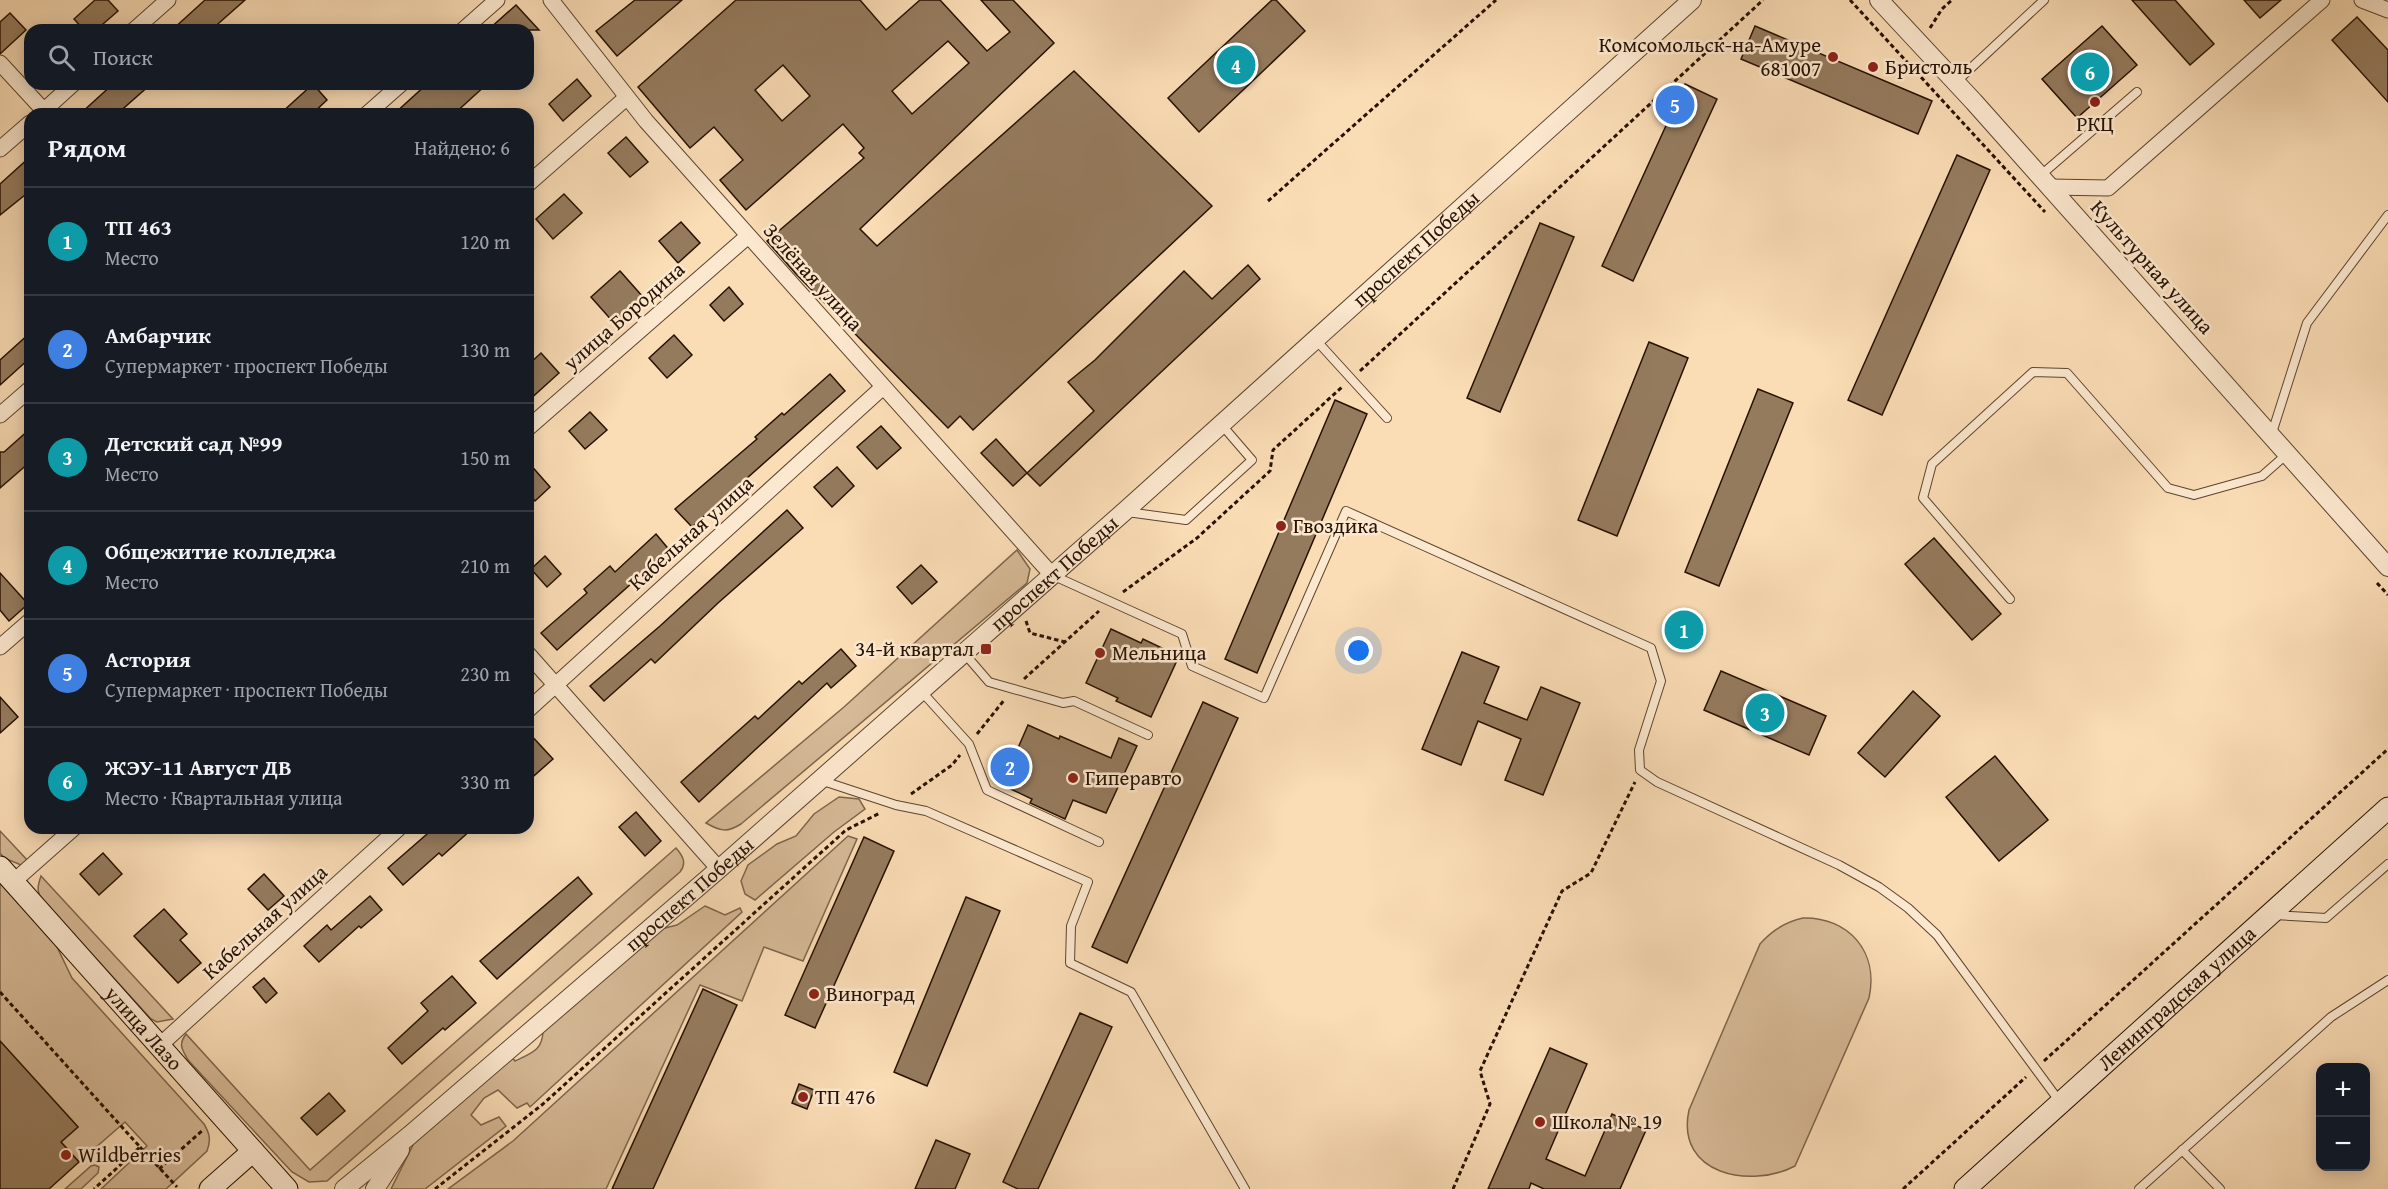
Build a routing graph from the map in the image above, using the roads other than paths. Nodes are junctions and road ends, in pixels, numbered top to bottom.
1 (168, 0) edge
2 (497, 0) edge
3 (551, 0) edge
4 (1692, 0) edge
5 (1879, 0) edge
6 (2044, 0) edge
7 (2322, 0) edge
8 (2362, 0) edge
9 (2388, 10) edge
10 (141, 24) edge
11 (470, 24) edge
12 (0, 63) edge
13 (1956, 82) junction
14 (68, 90) edge
15 (394, 90) edge
16 (2138, 92) dead end
17 (626, 98) junction
18 (39, 108) edge
19 (48, 108) edge
20 (374, 108) edge
21 (24, 128) edge
22 (0, 149) edge
23 (534, 179) edge
24 (2045, 182) junction
25 (2388, 215) edge
26 (748, 236) junction
27 (1315, 339) junction
28 (883, 387) junction
29 (24, 394) edge
30 (0, 415) edge
31 (1387, 417) dead end
32 (534, 423) edge
33 (1221, 424) junction
34 (2271, 435) junction
35 (2287, 454) junction
36 (1125, 511) junction
37 (2388, 567) edge
38 (1052, 575) junction
39 (2010, 599) dead end
40 (24, 626) edge
41 (0, 647) edge
42 (963, 652) junction
43 (534, 661) edge
44 (555, 685) junction
45 (921, 691) junction
46 (534, 704) edge
47 (1148, 735) dead end
48 (819, 780) junction
49 (2388, 808) edge
50 (65, 834) edge
51 (392, 834) edge
52 (1100, 842) dead end
53 (2388, 864) edge
54 (718, 869) junction
55 (7, 875) edge
56 (2269, 915) junction
57 (2388, 980) edge
58 (159, 1046) junction
59 (2061, 1103) junction
60 (410, 1135) junction
61 (253, 1150) junction
62 (2182, 1150) junction
63 (210, 1189) edge
64 (287, 1189) edge
65 (344, 1189) edge
66 (375, 1189) edge
67 (1245, 1189) edge
68 (1965, 1189) edge
69 (2139, 1189) edge
70 (2220, 1189) edge

1 - 10 street
2 - 11 street
3 - 17 street, Зелёная улица
4 - 27 street, проспект Победы
5 - 13 street, Культурная улица
6 - 13 lane
7 - 24 street
8 - 9 street
12 - 18 street
13 - 24 street, Культурная улица
14 - 19 street
15 - 20 street
16 - 24 lane
17 - 23 street
17 - 26 street, Зелёная улица
21 - 22 street
24 - 34 street, Культурная улица
25 - 34 lane
26 - 28 street, Зелёная улица
26 - 32 street, улица Бородина
27 - 31 lane
27 - 33 street, проспект Победы
28 - 38 street, Зелёная улица
28 - 44 street, Кабельная улица
29 - 30 street
33 - 36 street, проспект Победы
33 - 36 lane
34 - 35 street, Культурная улица
35 - 37 street, Культурная улица
35 - 39 lane
36 - 38 street, проспект Победы
38 - 42 street, проспект Победы
38 - 59 lane
40 - 41 street
42 - 45 street, проспект Победы
42 - 47 lane
43 - 44 street
44 - 46 street, Кабельная улица
44 - 54 street
45 - 48 street, проспект Победы
45 - 52 lane
48 - 54 street, проспект Победы
48 - 67 lane
49 - 56 main road, Ленинградская улица
50 - 55 street
51 - 58 street, Кабельная улица
53 - 56 lane
54 - 60 street, проспект Победы
55 - 58 main road, улица Лазо
56 - 59 main road, Ленинградская улица
57 - 62 lane
58 - 61 main road, улица Лазо
59 - 68 main road, Ленинградская улица
60 - 65 street, проспект Победы
60 - 66 street, проспект Победы
61 - 63 main road
61 - 64 main road, улица Лазо
62 - 69 lane
62 - 70 lane

